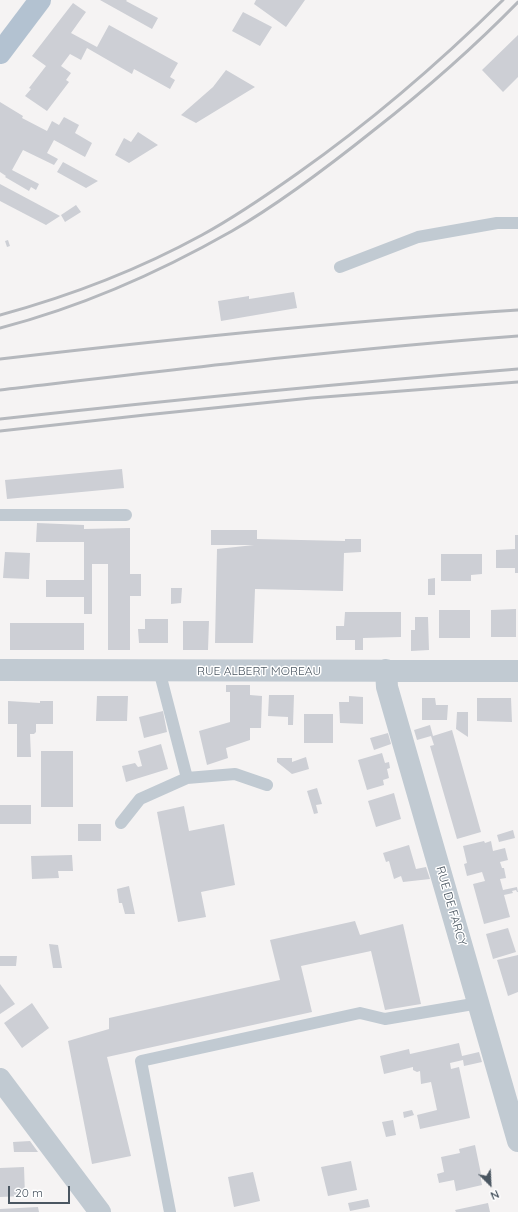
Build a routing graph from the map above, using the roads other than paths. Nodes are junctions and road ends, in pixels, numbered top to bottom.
1 (40, 0) edge
2 (0, 52) edge
3 (518, 223) edge
4 (340, 267) dead end
5 (0, 515) edge
6 (126, 515) dead end
7 (0, 670) edge
8 (159, 670) junction
9 (386, 670) junction
10 (518, 671) edge
11 (187, 778) junction
12 (267, 785) dead end
13 (121, 823) dead end
14 (479, 1003) junction
15 (0, 1078) edge
16 (509, 1078) edge
17 (518, 1141) edge
18 (100, 1212) edge
19 (170, 1212) edge

1 - 2 main road
3 - 4 lane
5 - 6 lane
7 - 8 street, RUE ALBERT MOREAU
8 - 9 street, RUE ALBERT MOREAU
8 - 11 lane
9 - 10 street, RUE ALBERT MOREAU
9 - 14 street, RUE DE FARCY
11 - 12 lane
11 - 13 lane
14 - 16 street, RUE DE FARCY
14 - 19 lane
15 - 18 street
16 - 17 street, RUE DE FARCY

